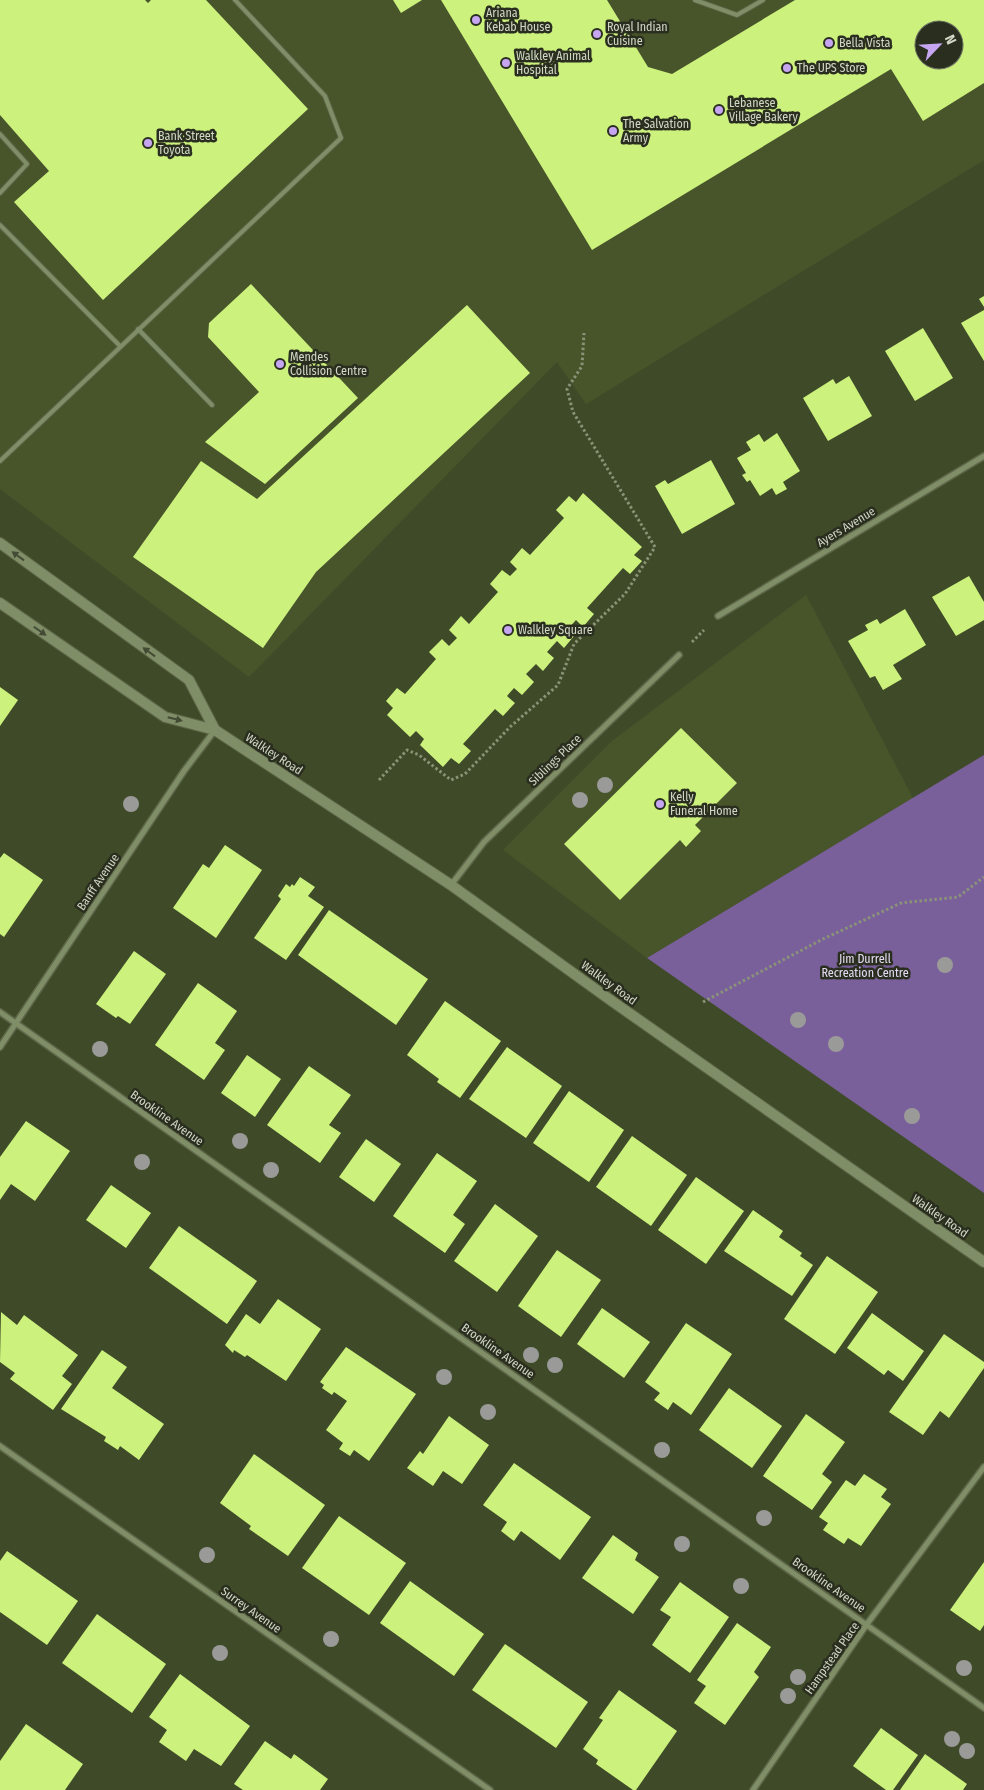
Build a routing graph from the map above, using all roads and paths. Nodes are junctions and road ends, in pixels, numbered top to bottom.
1 (235, 0) edge
2 (695, 0) edge
3 (763, 0) edge
4 (0, 134) edge
5 (0, 193) edge
6 (1, 226) edge
7 (138, 329) junction
8 (584, 333) dead end
9 (120, 346) junction
10 (212, 405) dead end
11 (984, 456) edge
12 (0, 461) edge
13 (0, 543) edge
14 (0, 603) edge
15 (718, 616) joint
16 (679, 655) joint
17 (215, 730) junction
18 (379, 780) dead end
19 (984, 877) edge
20 (451, 884) junction
21 (703, 1002) dead end
22 (0, 1012) edge
23 (17, 1023) junction
24 (0, 1047) edge
25 (984, 1262) edge
26 (0, 1446) edge
27 (984, 1467) edge
28 (867, 1624) junction
29 (984, 1708) edge
30 (490, 1790) edge
31 (753, 1790) edge

1 - 7 lane
2 - 3 lane
4 - 5 lane
6 - 9 lane
7 - 9 lane
7 - 10 lane
8 - 18 path
9 - 12 lane
11 - 15 street, Ayers Avenue
17 -> 13 main road, Walkley Road
14 -> 17 main road, Walkley Road
15 - 16 path
16 - 20 street, Siblings Place
17 - 20 main road, Walkley Road
17 - 23 street, Banff Avenue
19 - 21 path
20 - 25 main road, Walkley Road
22 - 23 street, Brookline Avenue
23 - 24 street, Banff Avenue
23 - 28 street, Brookline Avenue
26 - 30 street, Surrey Avenue
27 - 28 street, Hampstead Place
28 - 29 street, Brookline Avenue
28 - 31 street, Hampstead Place

